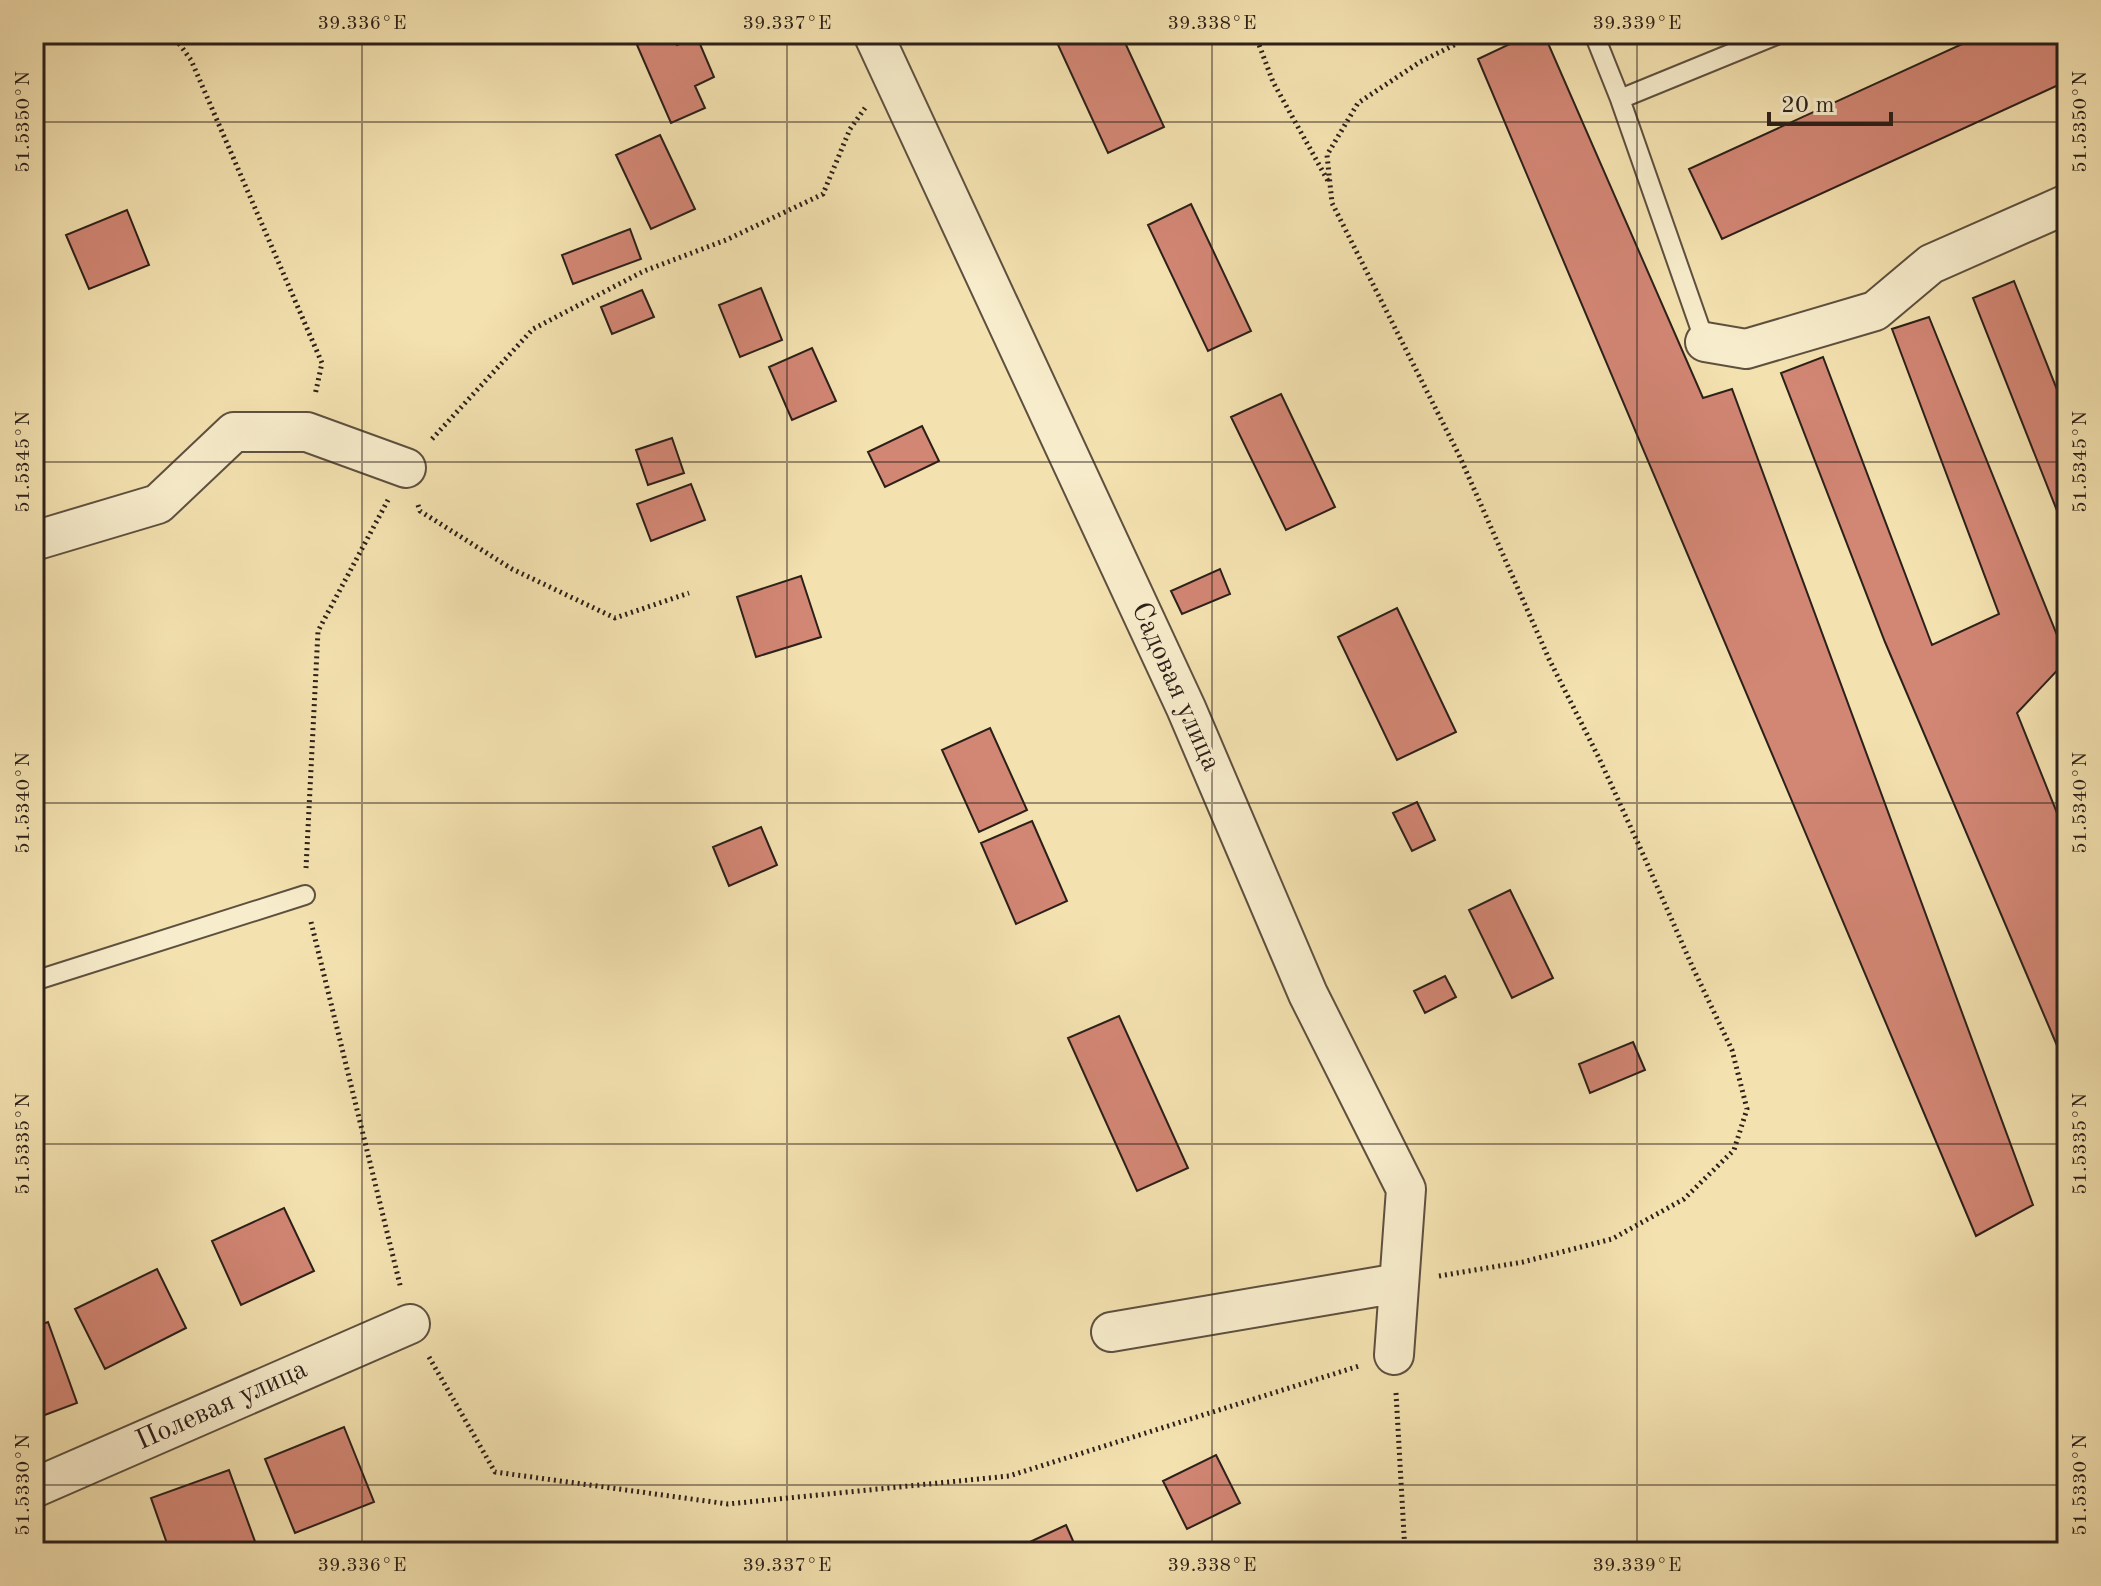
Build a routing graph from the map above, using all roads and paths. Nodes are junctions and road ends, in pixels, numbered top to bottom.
1 (172, 34) edge
2 (873, 34) edge
3 (1255, 34) edge
4 (1476, 34) edge
5 (1594, 34) edge
6 (1779, 34) edge
7 (890, 72) junction
8 (1620, 99) junction
9 (1330, 186) junction
10 (2067, 204) edge
11 (1705, 342) joint
12 (307, 432) junction
13 (406, 468) junction
14 (34, 541) edge
15 (689, 593) dead end
16 (305, 895) junction
17 (34, 981) edge
18 (1399, 1283) junction
19 (410, 1324) junction
20 (1111, 1332) dead end
21 (1394, 1355) junction
22 (34, 1488) edge
23 (1405, 1552) edge

1 - 12 path
2 - 7 street, Садовая улица
3 - 9 path
4 - 9 path
5 - 8 lane
6 - 8 lane
7 - 13 path
7 - 18 street, Садовая улица
8 - 11 lane
9 - 18 path
10 - 11 street
12 - 13 street
12 - 14 street
13 - 15 path
13 - 16 path
16 - 17 lane
16 - 19 path
18 - 20 street
18 - 21 street, Садовая улица
19 - 21 path
19 - 22 street, Полевая улица
21 - 23 path

